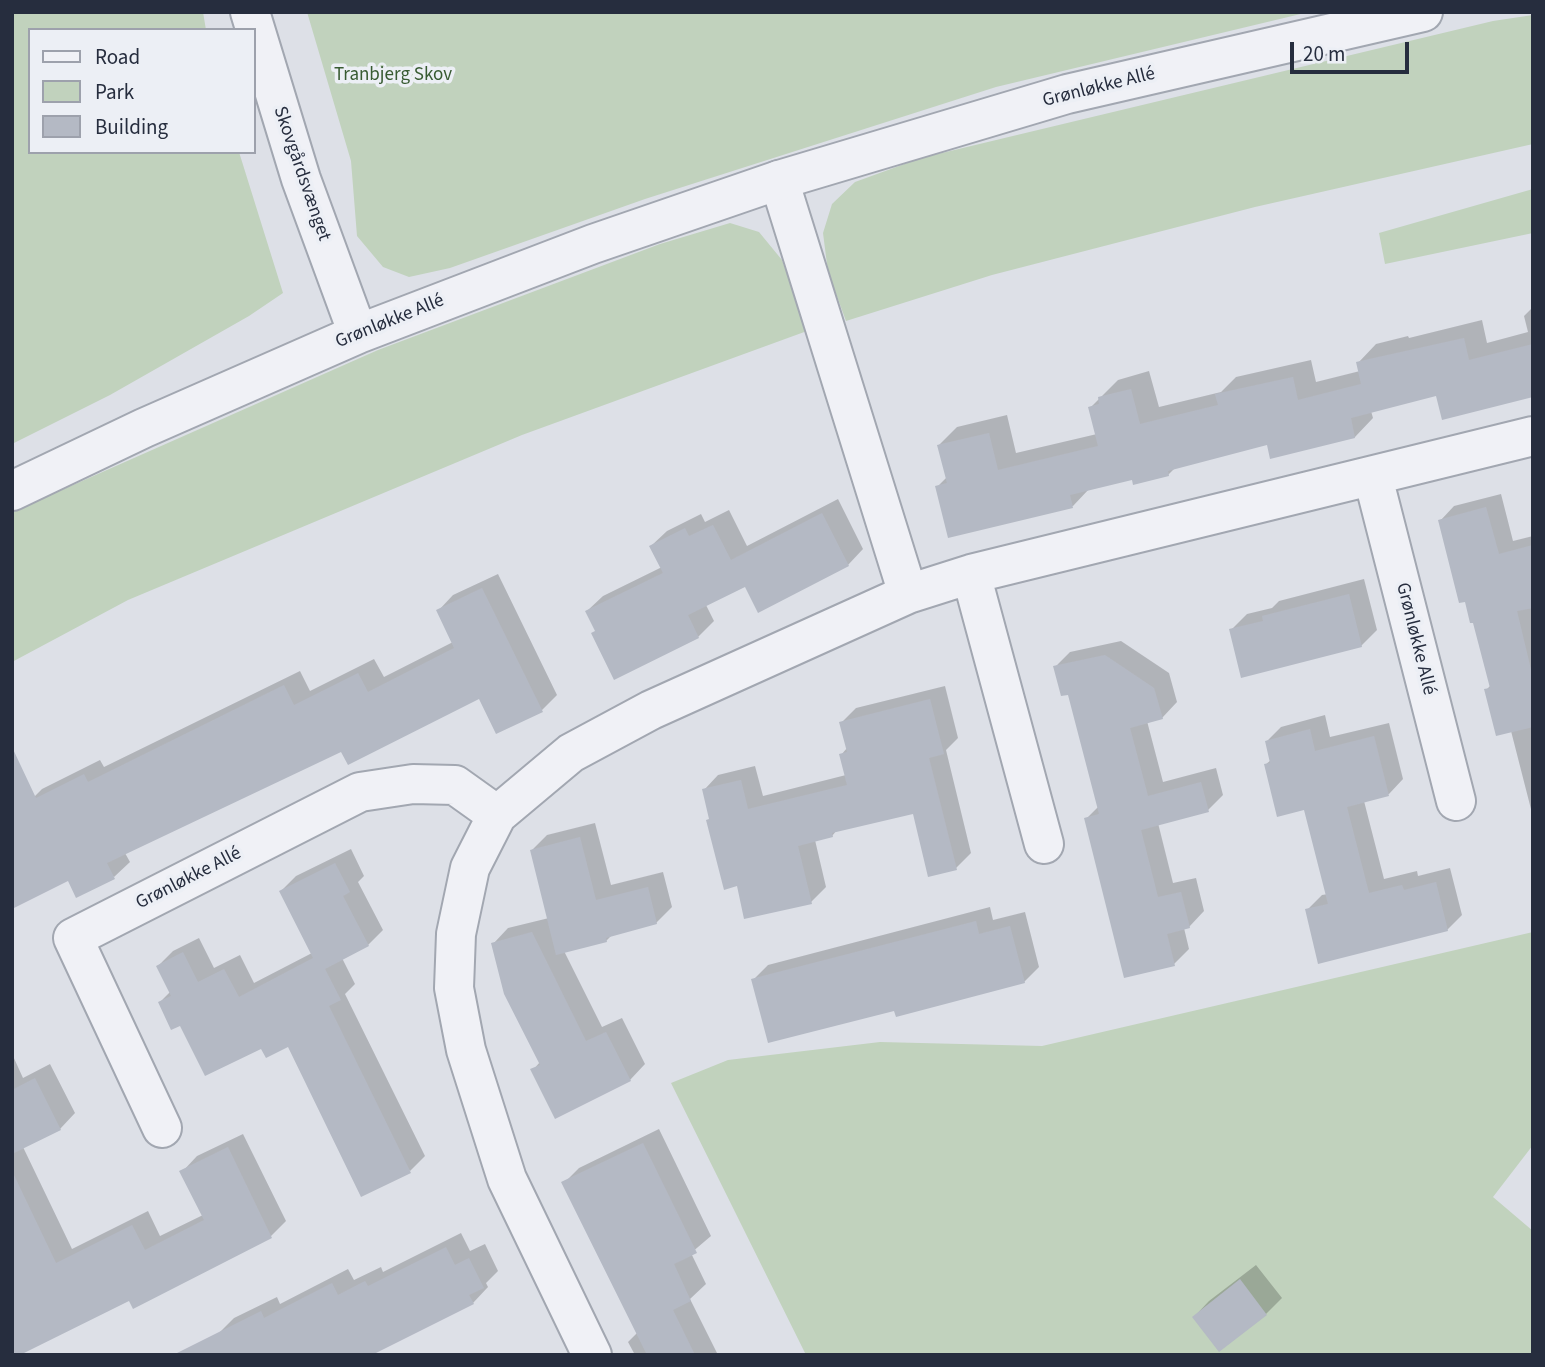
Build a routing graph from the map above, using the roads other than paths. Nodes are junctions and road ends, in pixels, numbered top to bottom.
1 (1423, 12) edge
2 (256, 32) edge
3 (779, 180) junction
4 (358, 334) junction
5 (1533, 436) edge
6 (1373, 477) junction
7 (12, 491) edge
8 (971, 575) junction
9 (908, 594) junction
10 (1456, 801) dead end
11 (497, 815) junction
12 (1044, 844) dead end
13 (162, 1128) dead end
14 (592, 1355) edge

1 - 3 street, Grønløkke Allé
2 - 4 street, Skovgårdsvænget
3 - 4 street, Grønløkke Allé
3 - 9 street
4 - 7 street, Grønløkke Allé
5 - 6 street
6 - 8 street
6 - 10 street, Grønløkke Allé
8 - 9 street
8 - 12 street
9 - 11 street
11 - 13 street, Grønløkke Allé
11 - 14 street

